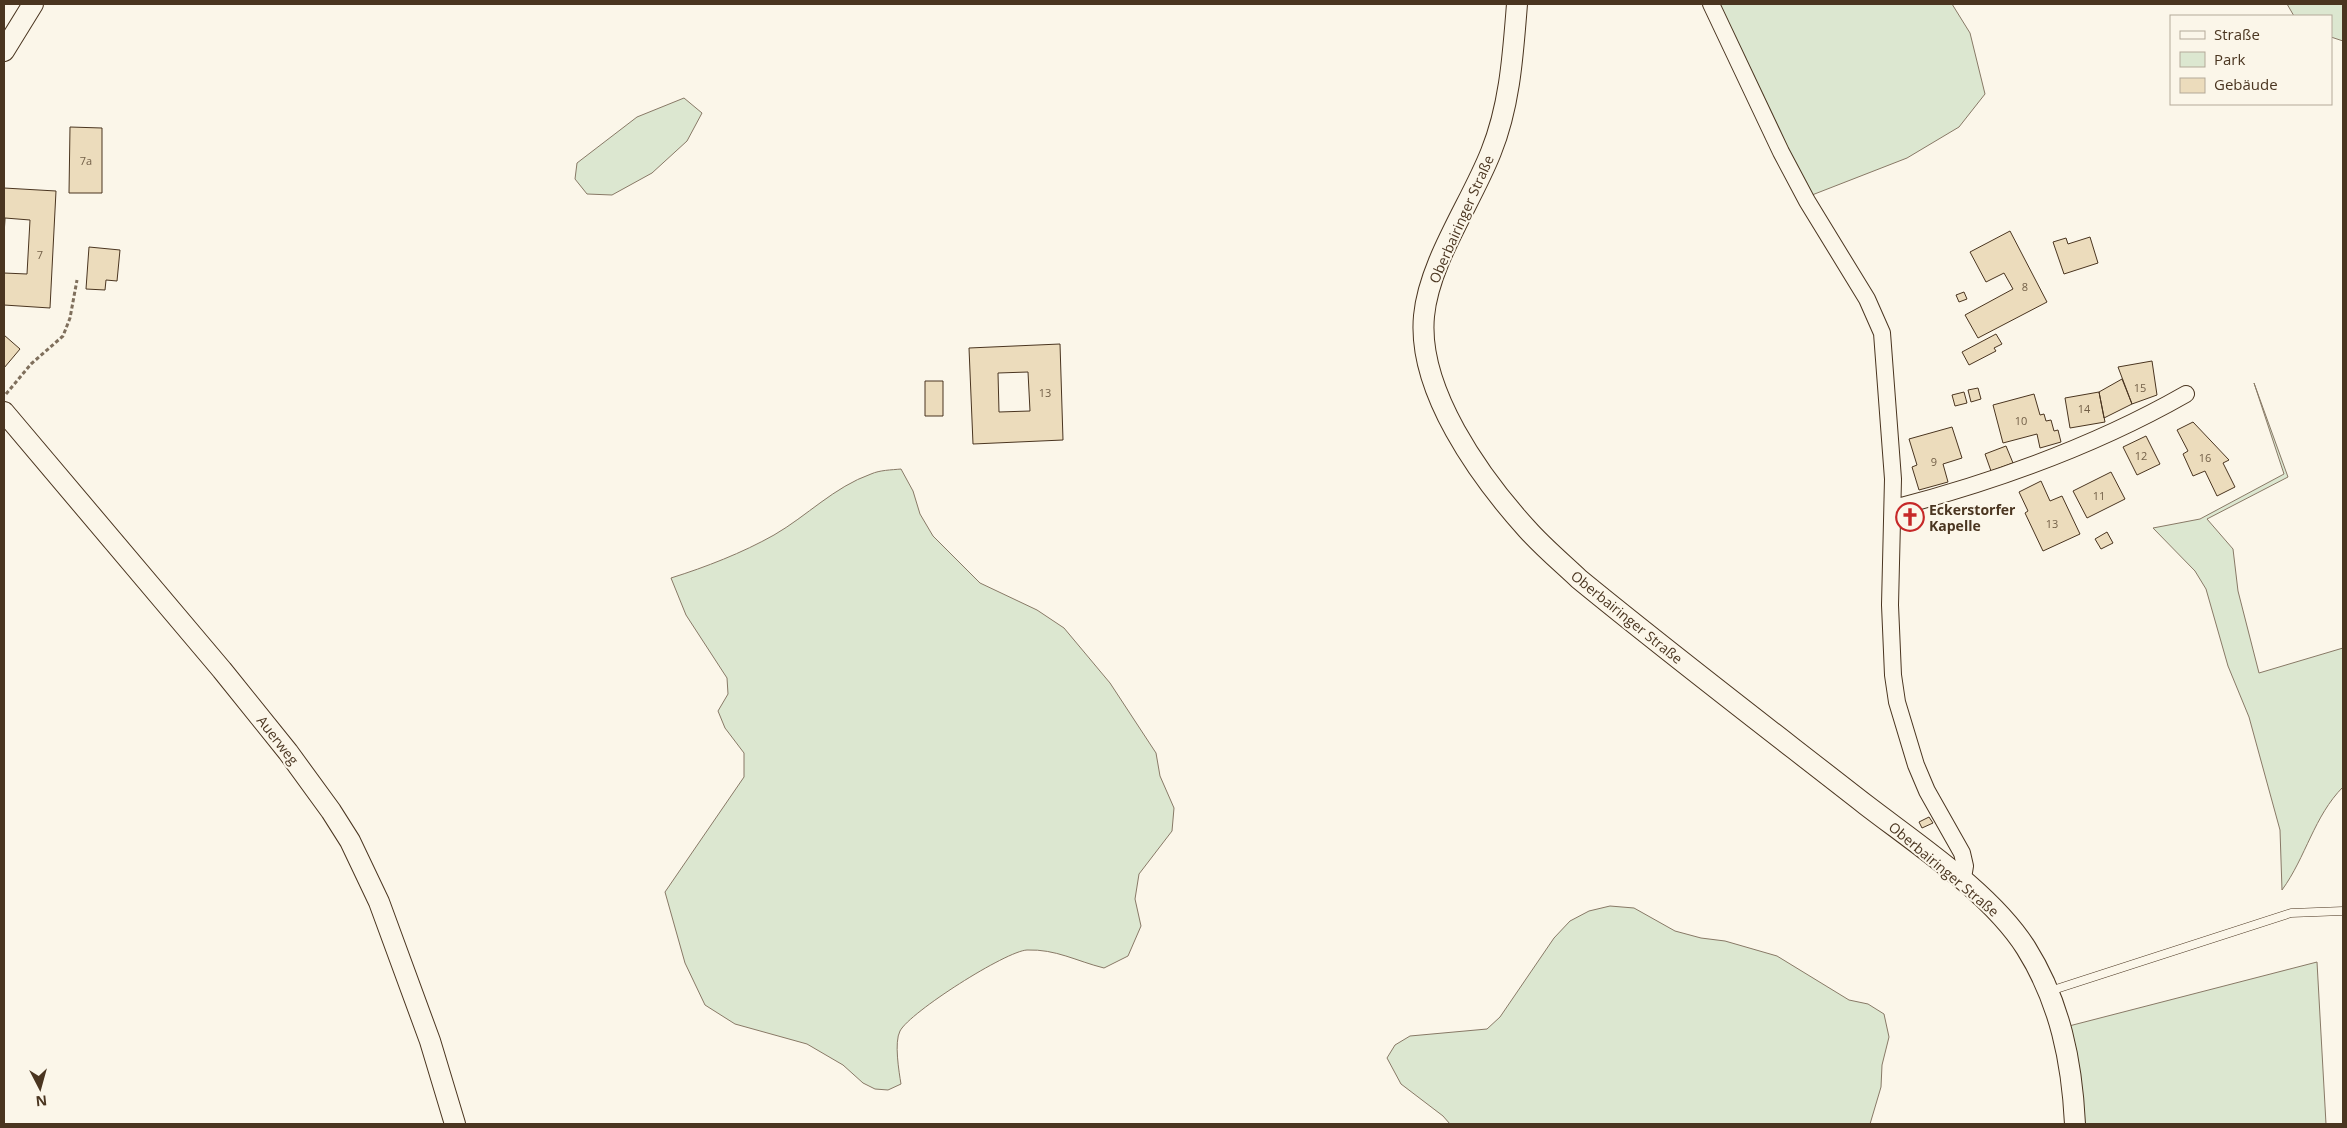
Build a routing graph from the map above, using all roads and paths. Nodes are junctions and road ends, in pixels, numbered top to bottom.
1 (33, 4) edge
2 (1517, 4) edge
3 (1711, 4) edge
4 (10, 32) edge
5 (4, 52) edge
6 (77, 280) dead end
7 (2186, 394) dead end
8 (4, 396) edge
9 (4, 412) edge
10 (1894, 508) junction
11 (1959, 878) junction
12 (2343, 911) edge
13 (2050, 991) junction
14 (455, 1124) edge
15 (2076, 1124) edge

1 - 4 street
2 - 11 street, Oberbairinger Straße
3 - 10 street
4 - 5 street
6 - 8 path
7 - 10 street
9 - 14 street, Auerweg
10 - 11 street
11 - 13 street, Oberbairinger Straße
12 - 13 lane
13 - 15 street, Oberbairinger Straße

